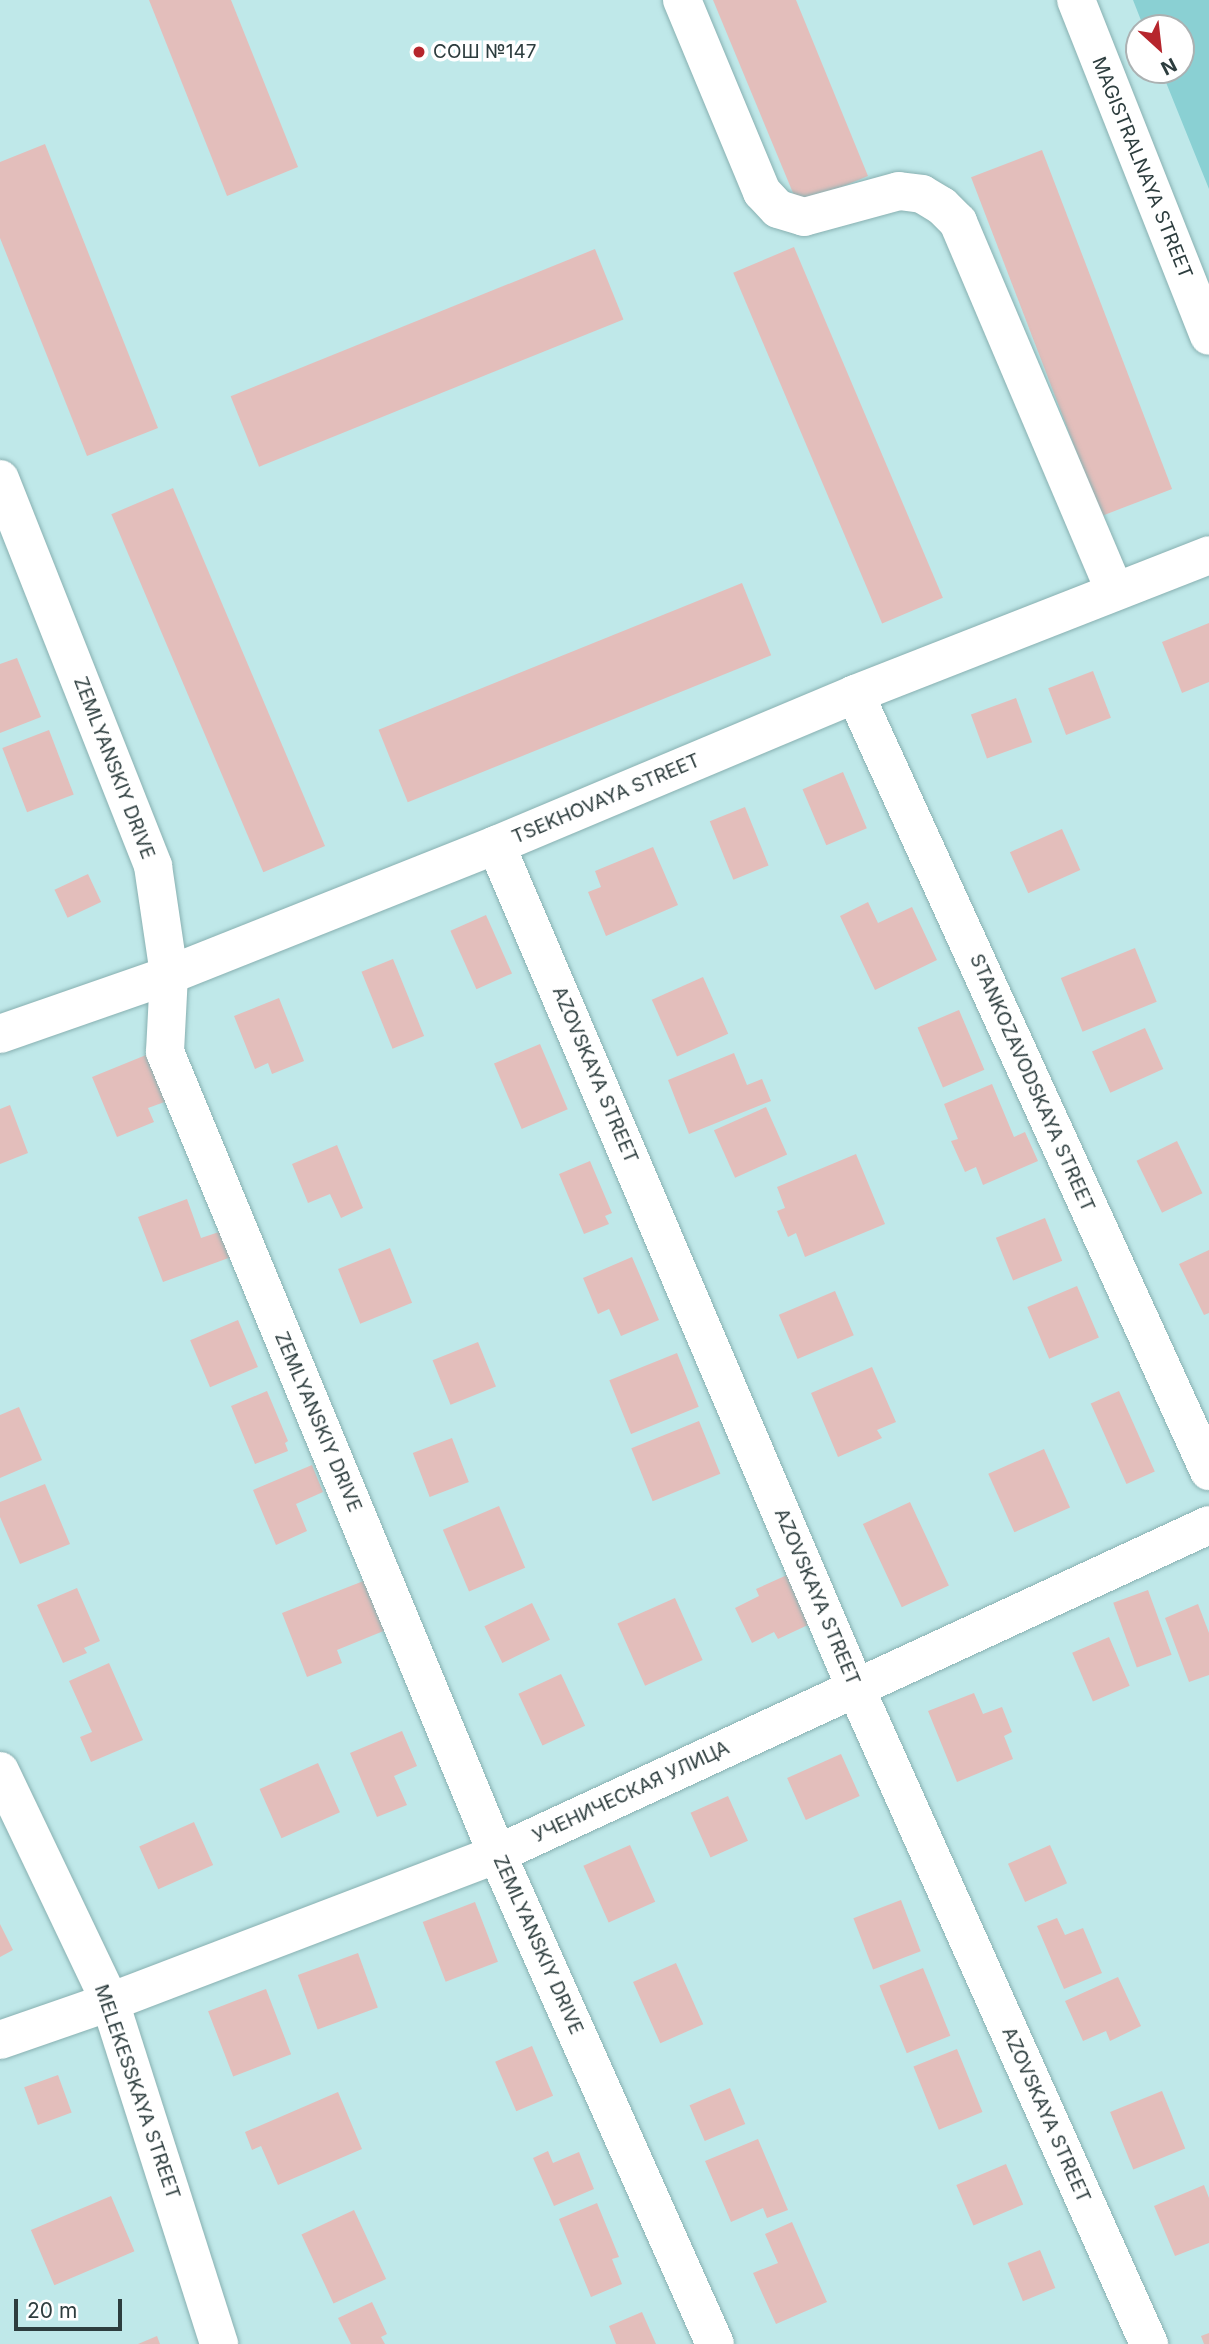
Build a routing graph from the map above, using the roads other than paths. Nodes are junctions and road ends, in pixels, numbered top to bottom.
1 (682, 0) edge
2 (1076, 0) edge
3 (1209, 336) edge
4 (0, 479) edge
5 (1209, 555) edge
6 (1114, 590) junction
7 (855, 694) junction
8 (496, 845) junction
9 (169, 975) junction
10 (0, 1034) edge
11 (1209, 1471) edge
12 (1209, 1525) edge
13 (856, 1689) junction
14 (0, 1771) edge
15 (497, 1854) junction
16 (110, 2002) junction
17 (0, 2040) edge
18 (219, 2344) edge
19 (715, 2344) edge
20 (1149, 2344) edge

1 - 6 street
2 - 3 street, MAGISTRALNAYA STREET
4 - 9 street, ZEMLYANSKIY DRIVE
5 - 6 street, TSEKHOVAYA STREET
6 - 7 street, TSEKHOVAYA STREET
7 - 8 street, TSEKHOVAYA STREET
7 - 11 street, STANKOZAVODSKAYA STREET
8 - 9 street, TSEKHOVAYA STREET
8 - 13 street, AZOVSKAYA STREET
9 - 10 street, TSEKHOVAYA STREET
9 - 15 street, ZEMLYANSKIY DRIVE
12 - 13 street, УЧЕНИЧЕСКАЯ УЛИЦА
13 - 15 street, УЧЕНИЧЕСКАЯ УЛИЦА
13 - 20 street, AZOVSKAYA STREET
14 - 16 street, MELEKESSKAYA STREET
15 - 16 street, УЧЕНИЧЕСКАЯ УЛИЦА
15 - 19 street, ZEMLYANSKIY DRIVE
16 - 17 street, УЧЕНИЧЕСКАЯ УЛИЦА
16 - 18 street, MELEKESSKAYA STREET

